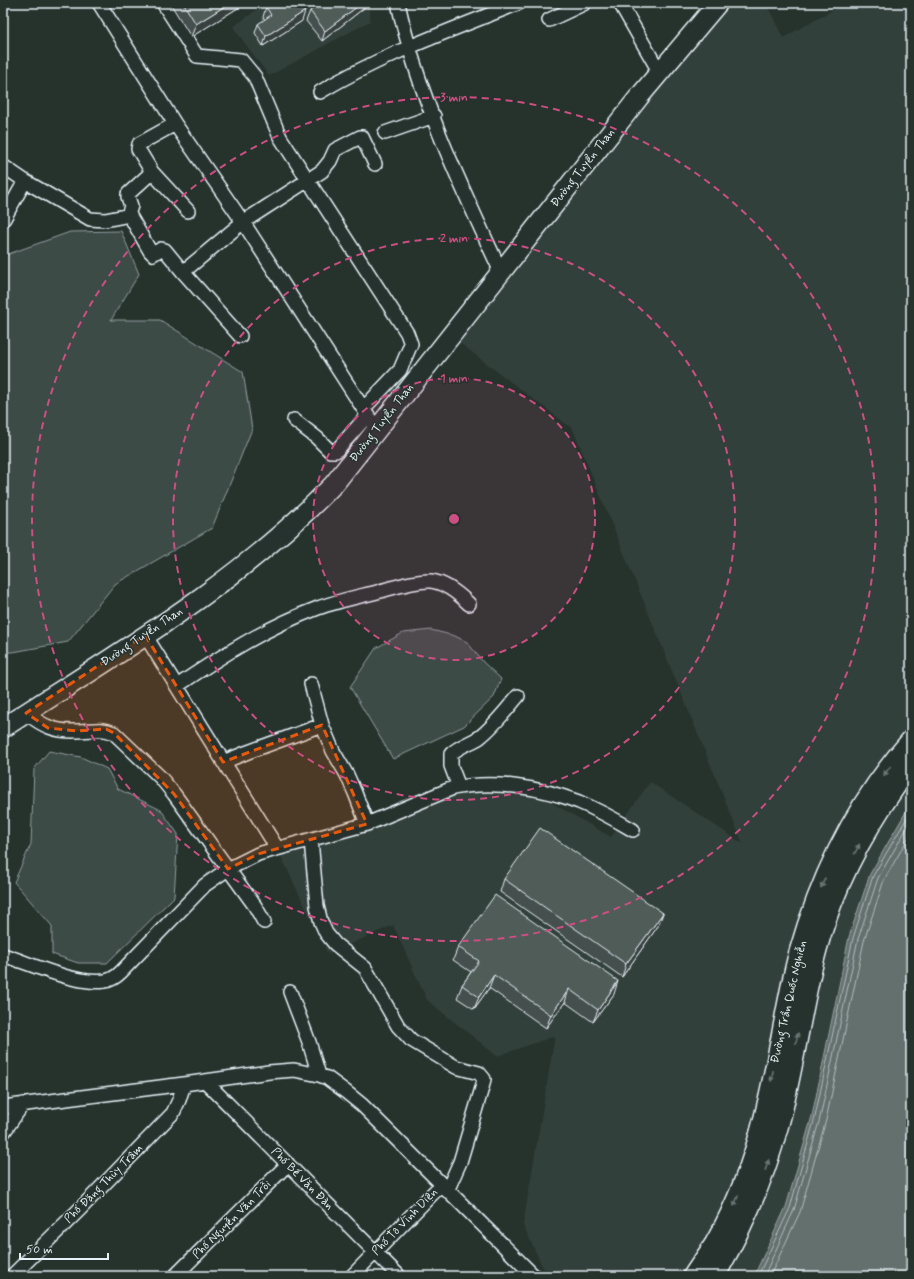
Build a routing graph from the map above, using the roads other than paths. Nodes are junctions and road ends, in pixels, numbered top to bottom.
1 (99, 3) edge
2 (163, 3) edge
3 (398, 3) edge
4 (519, 3) edge
5 (585, 3) edge
6 (620, 3) edge
7 (718, 3) edge
8 (549, 20) dead end
9 (409, 47) junction
10 (660, 73) junction
11 (320, 92) dead end
12 (434, 116) junction
13 (175, 124) junction
14 (385, 133) dead end
15 (375, 164) dead end
16 (3, 166) edge
17 (152, 172) junction
18 (307, 179) junction
19 (25, 181) junction
20 (188, 211) dead end
21 (128, 215) junction
22 (3, 220) edge
23 (243, 222) junction
24 (183, 272) junction
25 (501, 272) junction
26 (240, 336) dead end
27 (407, 355) junction
28 (426, 368) junction
29 (370, 418) junction
30 (294, 420) dead end
31 (469, 604) dead end
32 (145, 635) junction
33 (311, 684) dead end
34 (177, 686) junction
35 (518, 696) dead end
36 (26, 713) junction
37 (322, 725) junction
38 (3, 728) edge
39 (911, 740) edge
40 (223, 762) junction
41 (911, 765) edge
42 (459, 787) junction
43 (367, 824) junction
44 (633, 830) dead end
45 (310, 840) junction
46 (277, 848) junction
47 (228, 869) junction
48 (264, 922) dead end
49 (3, 955) edge
50 (290, 992) dead end
51 (318, 1075) junction
52 (205, 1081) junction
53 (184, 1084) junction
54 (23, 1104) junction
55 (3, 1106) edge
56 (3, 1133) edge
57 (288, 1164) junction
58 (444, 1188) junction
59 (376, 1253) junction
60 (12, 1276) edge
61 (175, 1276) edge
62 (352, 1276) edge
63 (399, 1276) edge
64 (534, 1276) edge
65 (693, 1276) edge
66 (715, 1276) edge

1 - 13 street
2 - 18 street
3 - 9 street
4 - 9 street
5 - 8 street
6 - 10 street
7 - 10 main road, Đường Tuyển Than
9 - 11 street
9 - 12 street
10 - 25 main road, Đường Tuyển Than
12 - 14 street
12 - 25 street
13 - 17 street
13 - 23 street
15 - 18 street
16 - 19 street
17 - 20 street
17 - 21 street
18 - 23 street
18 - 27 street
19 - 21 street
19 - 22 street
21 - 24 street
23 - 24 street
23 - 29 street
24 - 26 street
25 - 28 main road, Đường Tuyển Than
27 - 28 street
27 - 29 street
28 - 29 main road, Đường Tuyển Than
29 - 30 street
29 - 32 main road, Đường Tuyển Than
31 - 34 street
32 - 34 street
32 - 36 main road, Đường Tuyển Than
33 - 37 street
34 - 40 street
35 - 42 street
36 - 38 main road, Đường Tuyển Than
36 - 47 street
37 - 40 street
37 - 43 street
39 -> 65 main road, Đường Trần Quốc Nghiễn
40 - 46 street
66 -> 41 main road, Đường Trần Quốc Nghiễn
42 - 43 street
42 - 44 street
43 - 45 street
45 - 46 street
45 - 58 street, Phố Tô Vĩnh Diện
46 - 47 street
47 - 48 street
47 - 49 street
50 - 51 street
51 - 52 street
51 - 58 street
52 - 53 street
52 - 57 street, Phố Bế Văn Đàn
53 - 54 street
53 - 60 street, Phố Đặng Thùy Trâm
54 - 55 street
54 - 56 street
57 - 59 street, Phố Bế Văn Đàn
57 - 61 street, Phố Nguyễn Văn Trỗi
58 - 59 street, Phố Tô Vĩnh Diện
58 - 64 street
59 - 62 street, Phố Tô Vĩnh Diện
59 - 63 street, Phố Bế Văn Đàn

